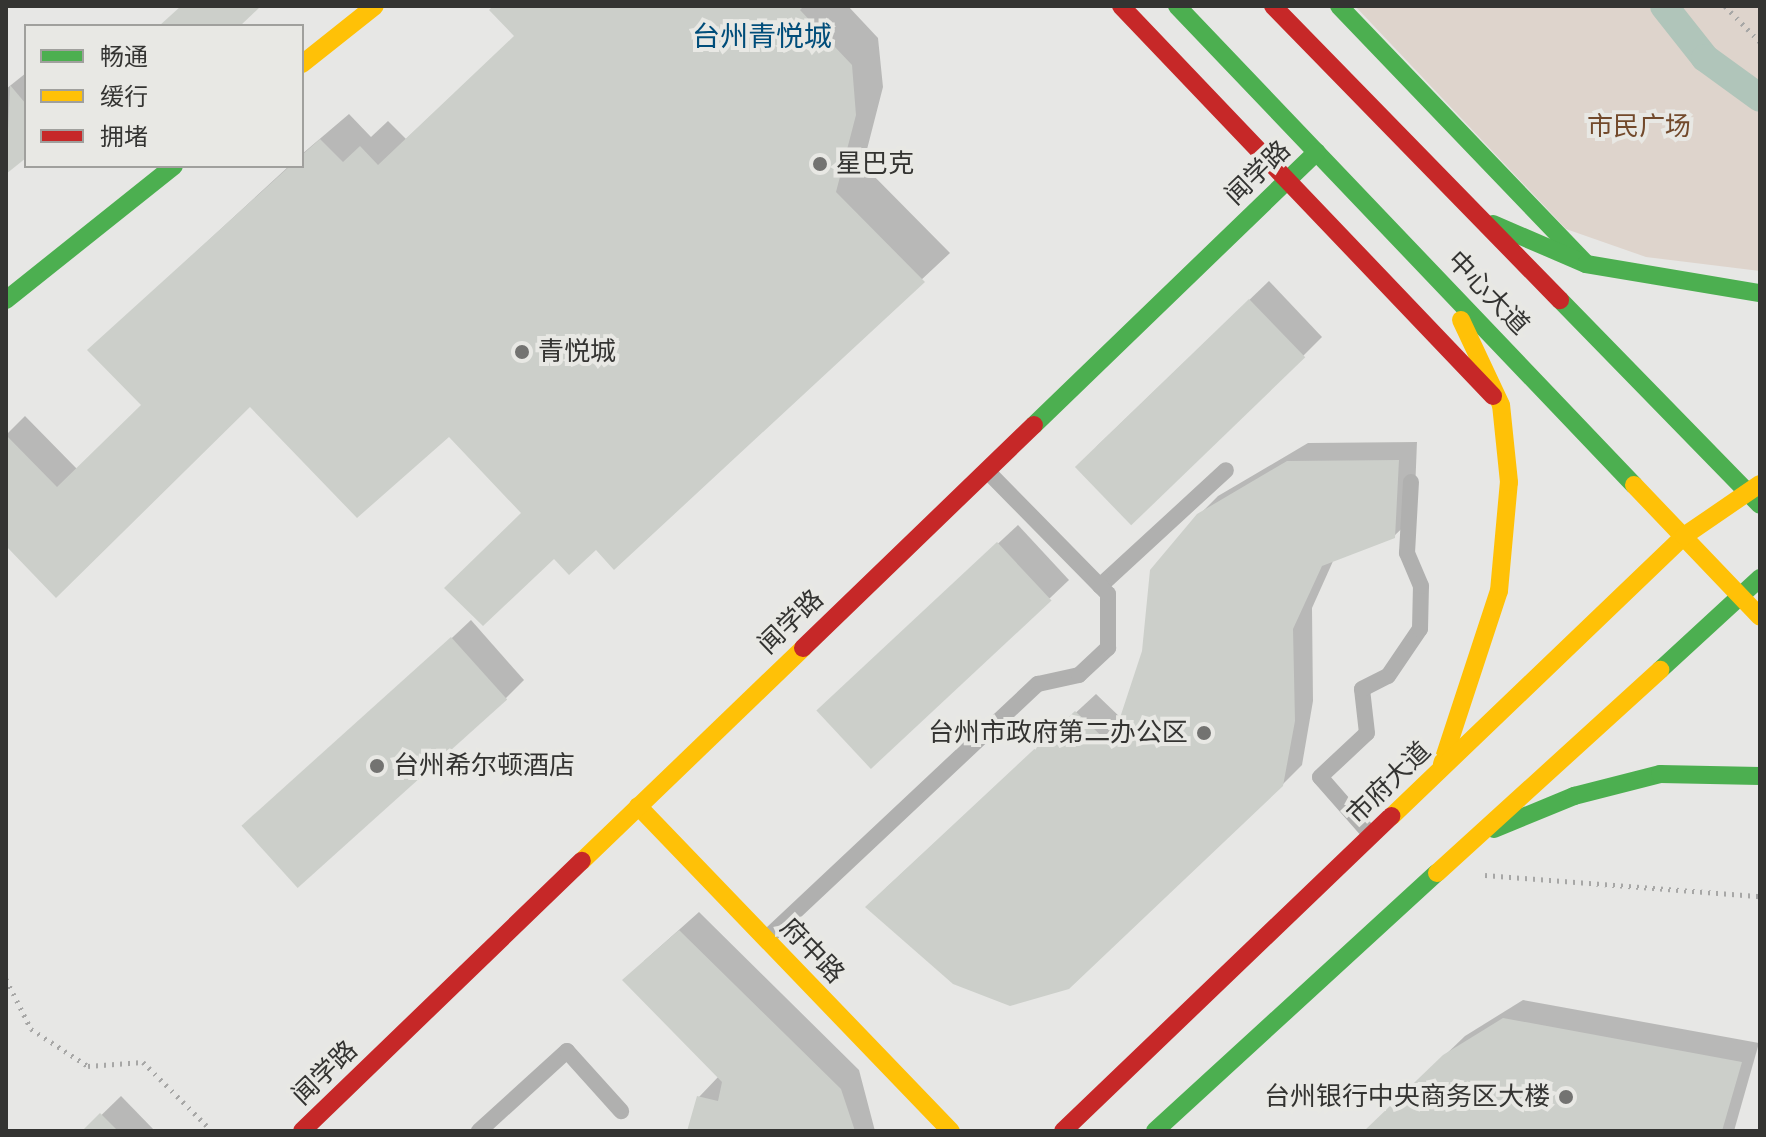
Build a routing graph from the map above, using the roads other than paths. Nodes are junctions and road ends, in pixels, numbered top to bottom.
1 (375, 6) edge
2 (1121, 6) edge
3 (1177, 6) edge
4 (1273, 6) edge
5 (1339, 6) edge
6 (304, 62) edge
7 (1317, 152) junction
8 (171, 168) edge
9 (1287, 180) junction
10 (1471, 215) junction
11 (1586, 264) junction
12 (1428, 268) junction
13 (1760, 293) edge
14 (6, 300) edge
15 (1501, 405) junction
16 (1226, 470) dead end
17 (987, 471) junction
18 (1411, 482) dead end
19 (1756, 494) edge
20 (1684, 536) junction
21 (1760, 578) edge
22 (1100, 586) junction
23 (1737, 592) junction
24 (1760, 617) edge
25 (1440, 770) junction
26 (1760, 776) edge
27 (638, 806) junction
28 (1372, 836) junction
29 (1469, 839) junction
30 (765, 940) junction
31 (621, 1111) dead end
32 (302, 1131) edge
33 (479, 1131) edge
34 (951, 1131) edge
35 (1063, 1131) edge
36 (1155, 1131) edge

1 - 6 main road
2 - 9 main road
3 - 7 main road, 中心大道
4 - 10 main road, 中心大道
5 - 11 main road
7 - 9 main road, 闻学路
7 - 12 main road, 中心大道
8 - 14 main road
9 - 15 main road
9 - 17 main road, 闻学路
10 - 11 main road
10 - 19 main road, 中心大道
11 - 13 main road
12 - 15 main road
12 - 20 main road, 中心大道
15 - 25 main road
16 - 22 lane
17 - 22 lane
17 - 27 main road, 闻学路
18 - 28 lane
19 - 20 main road, 市府大道
20 - 23 main road, 中心大道
20 - 25 main road, 市府大道
21 - 23 main road
22 - 30 lane
23 - 24 main road, 中心大道
23 - 29 main road
25 - 28 main road, 市府大道
26 - 29 main road
27 - 30 main road, 府中路
27 - 32 main road, 闻学路
28 - 35 main road, 市府大道
29 - 36 main road
30 - 34 main road, 府中路
31 - 33 lane

